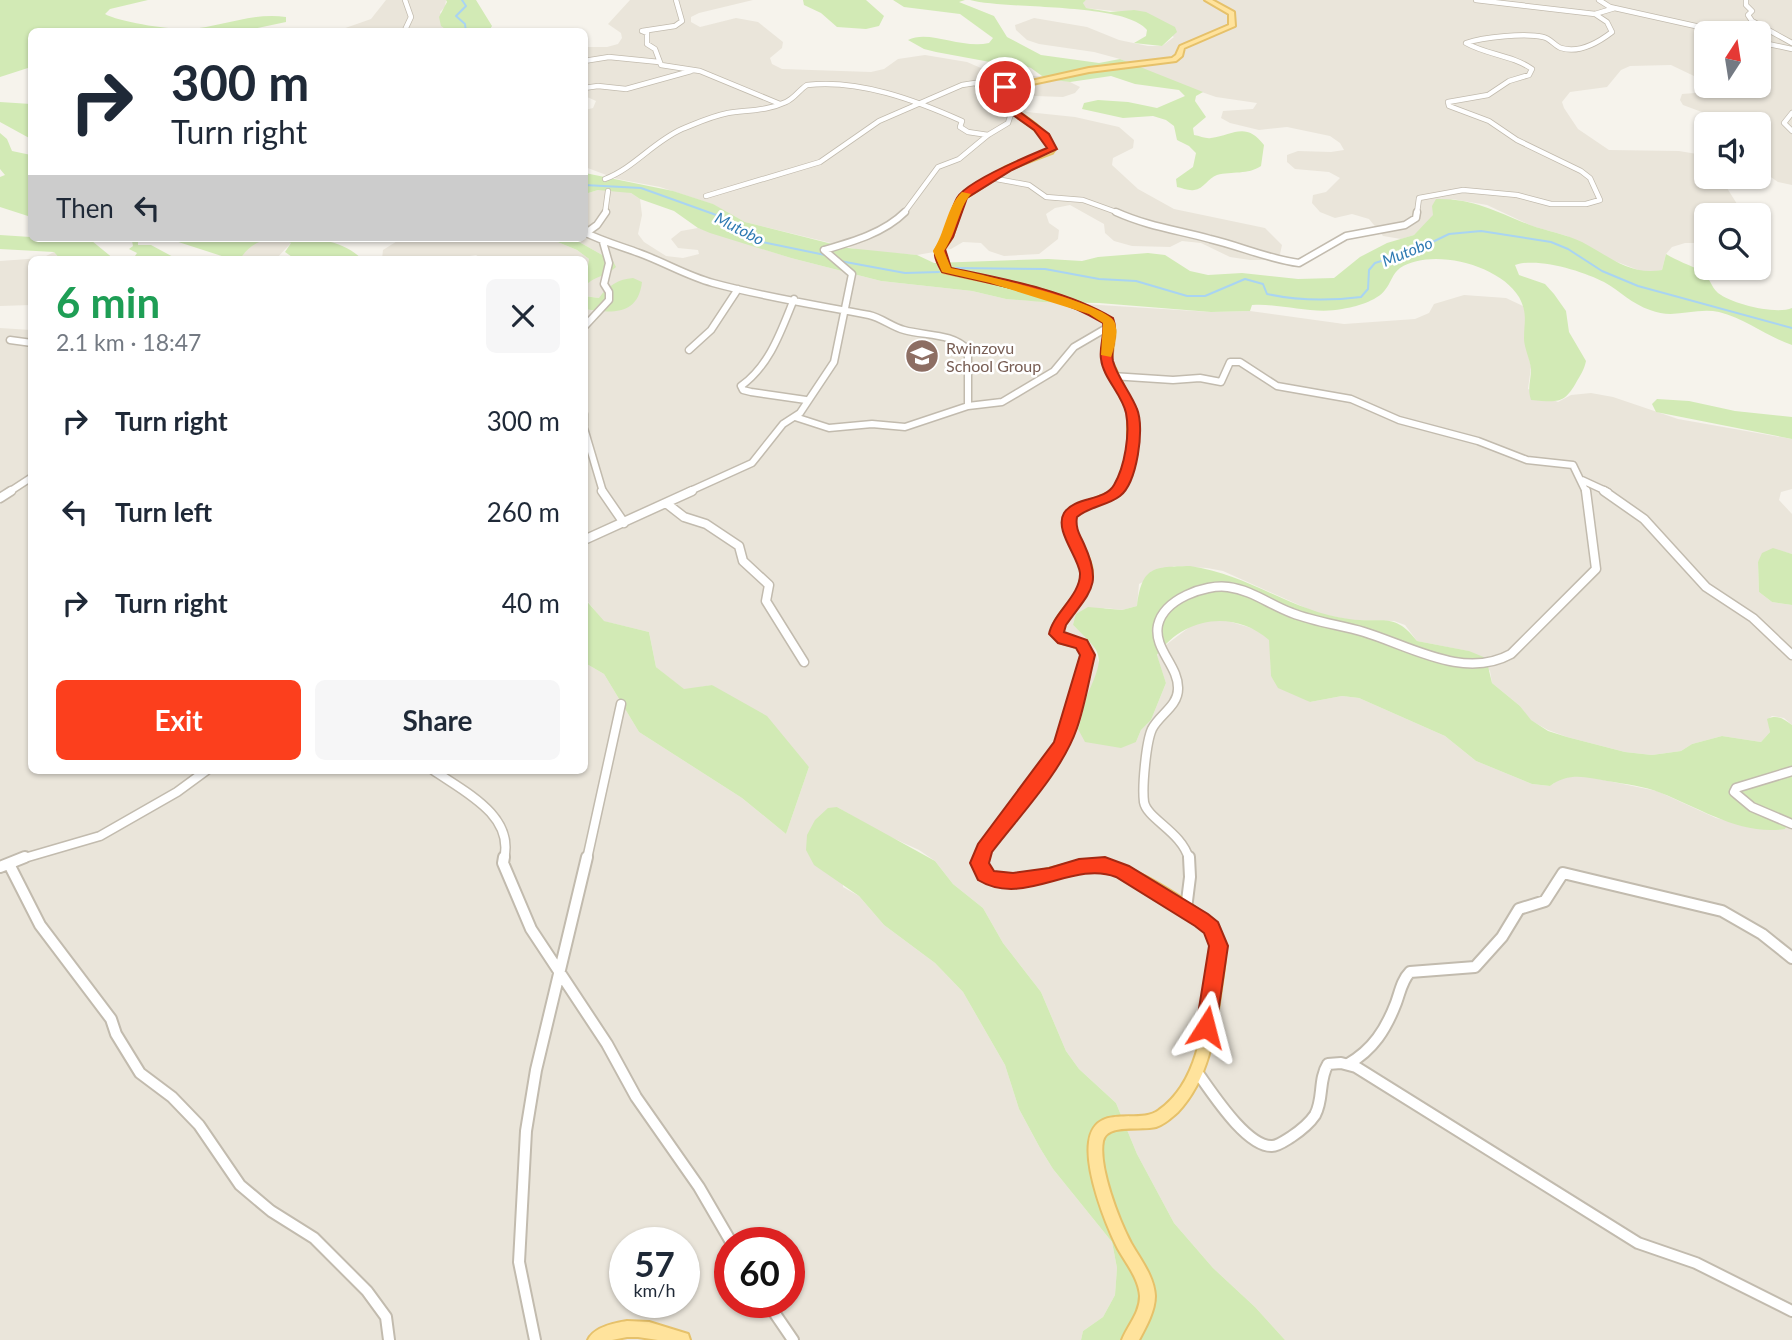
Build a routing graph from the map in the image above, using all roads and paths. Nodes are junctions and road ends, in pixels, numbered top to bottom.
1 (405, 0) edge
2 (676, 0) edge
3 (1208, 0) edge
4 (1476, 0) edge
5 (1599, 0) edge
6 (1746, 0) edge
7 (1615, 8) junction
8 (1595, 14) junction
9 (1694, 26) edge
10 (406, 28) edge
11 (1792, 43) edge
12 (1771, 45) edge
13 (1792, 49) edge
14 (588, 60) edge
15 (659, 62) junction
16 (697, 70) junction
17 (588, 87) edge
18 (999, 101) junction
19 (919, 103) junction
20 (780, 104) junction
21 (1012, 111) junction
22 (1792, 113) edge
23 (1792, 131) edge
24 (988, 135) junction
25 (991, 178) junction
26 (605, 179) dead end
27 (608, 191) dead end
28 (706, 196) dead end
29 (588, 232) edge
30 (588, 234) edge
31 (603, 242) junction
32 (737, 289) junction
33 (794, 299) junction
34 (844, 311) junction
35 (588, 323) edge
36 (1110, 326) junction
37 (10, 340) dead end
38 (28, 342) edge
39 (689, 350) dead end
40 (1112, 376) junction
41 (806, 400) junction
42 (968, 406) junction
43 (795, 417) junction
44 (588, 443) edge
45 (588, 456) edge
46 (592, 459) junction
47 (28, 480) edge
48 (1582, 480) junction
49 (0, 498) edge
50 (666, 502) junction
51 (624, 523) junction
52 (588, 538) edge
53 (1792, 655) edge
54 (804, 662) dead end
55 (621, 704) dead end
56 (1792, 771) edge
57 (202, 774) edge
58 (439, 774) edge
59 (1792, 824) edge
60 (4, 865) edge
61 (1186, 909) junction
62 (1792, 958) edge
63 (561, 974) junction
64 (1348, 1065) junction
65 (1197, 1072) junction
66 (722, 1227) edge
67 (1792, 1311) edge
68 (778, 1318) edge
69 (389, 1340) edge
70 (535, 1340) edge
71 (596, 1340) edge
72 (682, 1340) edge
73 (793, 1340) edge
74 (1130, 1340) edge

1 - 10 street
2 - 15 street
3 - 18 main road
4 - 8 street
5 - 7 street
6 - 11 street
7 - 8 street
7 - 9 street
8 - 25 street
12 - 13 street
14 - 15 street
15 - 16 street
16 - 17 street
16 - 20 street
18 - 19 street
18 - 21 main road
19 - 20 street
19 - 24 street
19 - 28 street
20 - 26 street
21 - 24 street
21 - 25 main road
22 - 23 street
24 - 34 street
25 - 36 main road
27 - 29 street
30 - 31 street
31 - 32 street
31 - 35 street
32 - 33 street
32 - 39 street
33 - 34 street
33 - 41 street
34 - 41 street
34 - 42 street
36 - 40 main road
36 - 42 street
37 - 38 street
40 - 48 street
40 - 61 main road
41 - 43 street
42 - 43 street
43 - 50 street
44 - 46 street
45 - 46 street
46 - 51 street
47 - 49 street
48 - 53 street
48 - 61 street
50 - 51 street
50 - 54 street
51 - 52 street
55 - 63 street
56 - 59 street
57 - 60 street
58 - 63 street
60 - 69 street
61 - 65 main road
62 - 64 street
63 - 66 street
63 - 70 street
64 - 65 street
64 - 67 street
65 - 74 main road
68 - 73 street
71 - 72 main road

